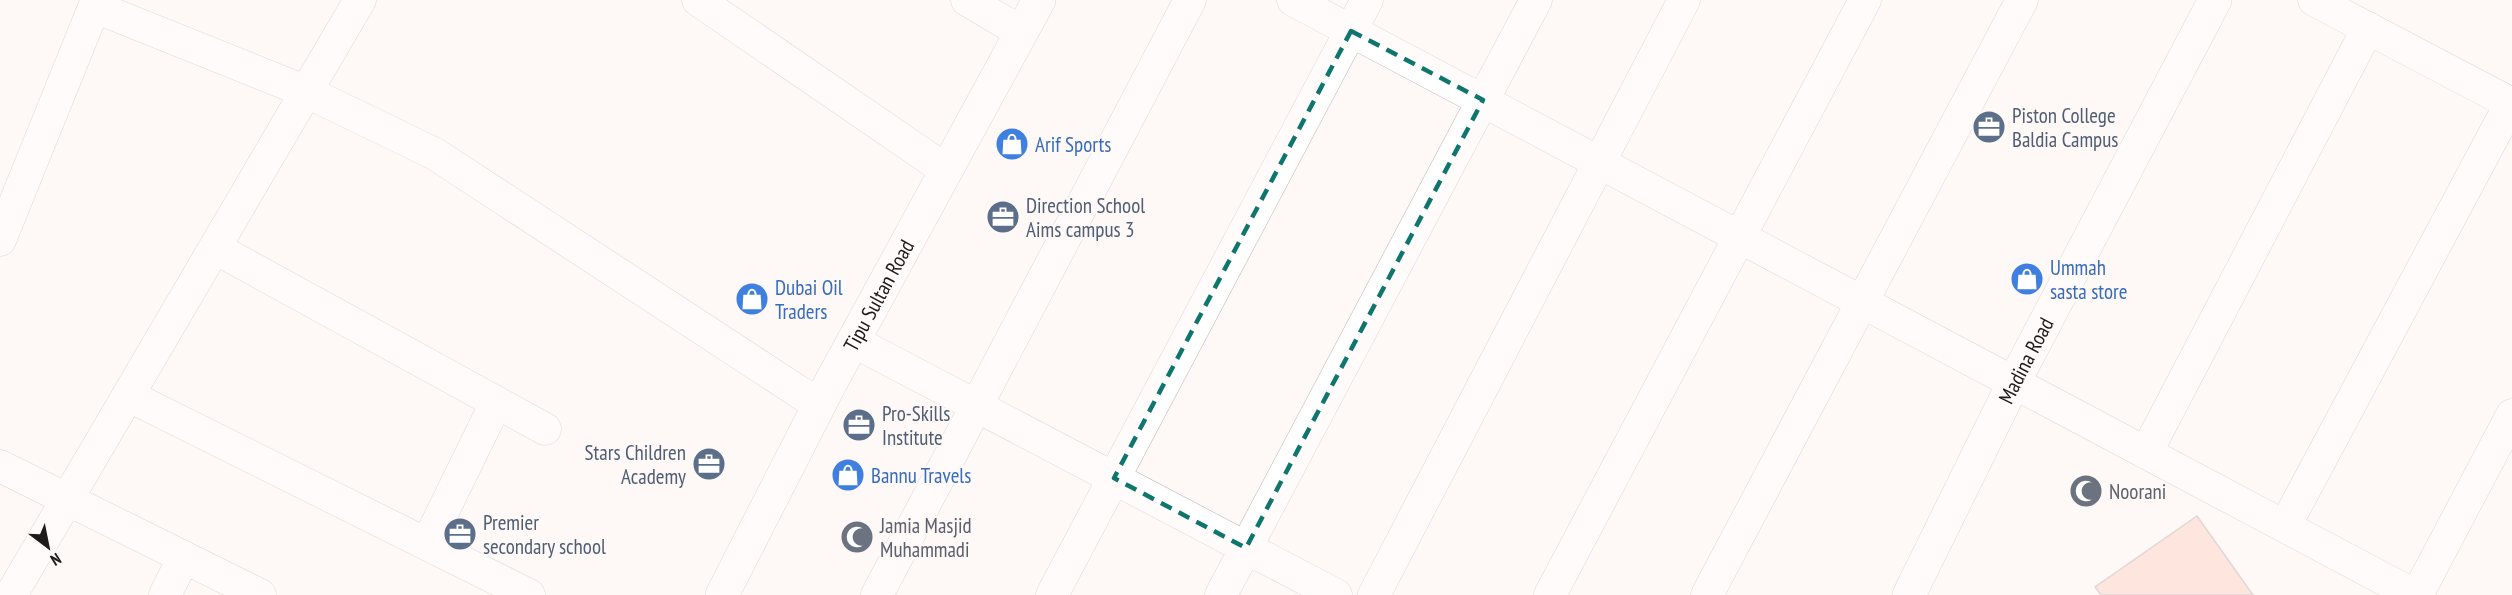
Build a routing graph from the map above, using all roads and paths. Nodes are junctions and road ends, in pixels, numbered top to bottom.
1 (360, 0) edge
2 (698, 0) edge
3 (967, 0) edge
4 (1039, 0) edge
5 (1190, 0) edge
6 (1293, 0) edge
7 (1367, 0) edge
8 (1536, 0) edge
9 (1684, 0) edge
10 (1865, 0) edge
11 (2022, 0) edge
12 (2215, 0) edge
13 (2314, 0) edge
14 (96, 3) edge
15 (2368, 28) junction
16 (1351, 31) junction
17 (1022, 32) junction
18 (307, 92) junction
19 (1483, 100) junction
20 (2512, 103) edge
21 (1599, 162) junction
22 (946, 170) junction
23 (1739, 237) junction
24 (0, 240) edge
25 (215, 248) junction
26 (1862, 302) junction
27 (852, 342) junction
28 (2014, 382) junction
29 (129, 396) junction
30 (496, 402) junction
31 (819, 405) junction
32 (976, 406) junction
33 (2512, 415) edge
34 (545, 429) dead end
35 (2146, 453) junction
36 (0, 466) edge
37 (1114, 478) junction
38 (68, 500) junction
39 (2285, 526) junction
40 (427, 544) junction
41 (1246, 548) junction
42 (184, 557) junction
43 (11, 595) edge
44 (165, 595) edge
45 (260, 595) edge
46 (529, 595) edge
47 (722, 595) edge
48 (877, 595) edge
49 (1052, 595) edge
50 (1221, 595) edge
51 (1336, 595) edge
52 (1374, 595) edge
53 (1550, 595) edge
54 (1707, 595) edge
55 (1909, 595) edge
56 (2416, 595) edge

1 - 18 street
2 - 22 street
3 - 17 street
4 - 17 main road, Tipu Sultan Road
5 - 32 street
6 - 16 street
7 - 16 street
8 - 19 street
9 - 21 street
10 - 23 street
11 - 26 street
12 - 28 main road, Madina Road
13 - 15 street
14 - 18 street
14 - 24 street
15 - 20 street
15 - 35 street
16 - 19 street
16 - 37 street
17 - 22 main road, Tipu Sultan Road
18 - 25 street
18 - 31 street
19 - 21 street
19 - 41 street
20 - 39 street
21 - 23 street
21 - 52 street
22 - 27 main road, Tipu Sultan Road
23 - 26 street
23 - 53 street
25 - 29 street
25 - 30 street
26 - 28 street
26 - 54 street
27 - 31 main road, Tipu Sultan Road
27 - 32 street
28 - 35 street
28 - 55 main road, Madina Road
29 - 38 street
29 - 40 street
30 - 34 street
30 - 40 street
31 - 47 main road, Tipu Sultan Road
32 - 37 street
32 - 48 street
33 - 56 street
35 - 39 street
36 - 38 street
37 - 41 street
37 - 49 street
38 - 42 street
38 - 43 street
39 - 56 street
40 - 46 street
41 - 50 street
41 - 51 street
42 - 44 street
42 - 45 street

